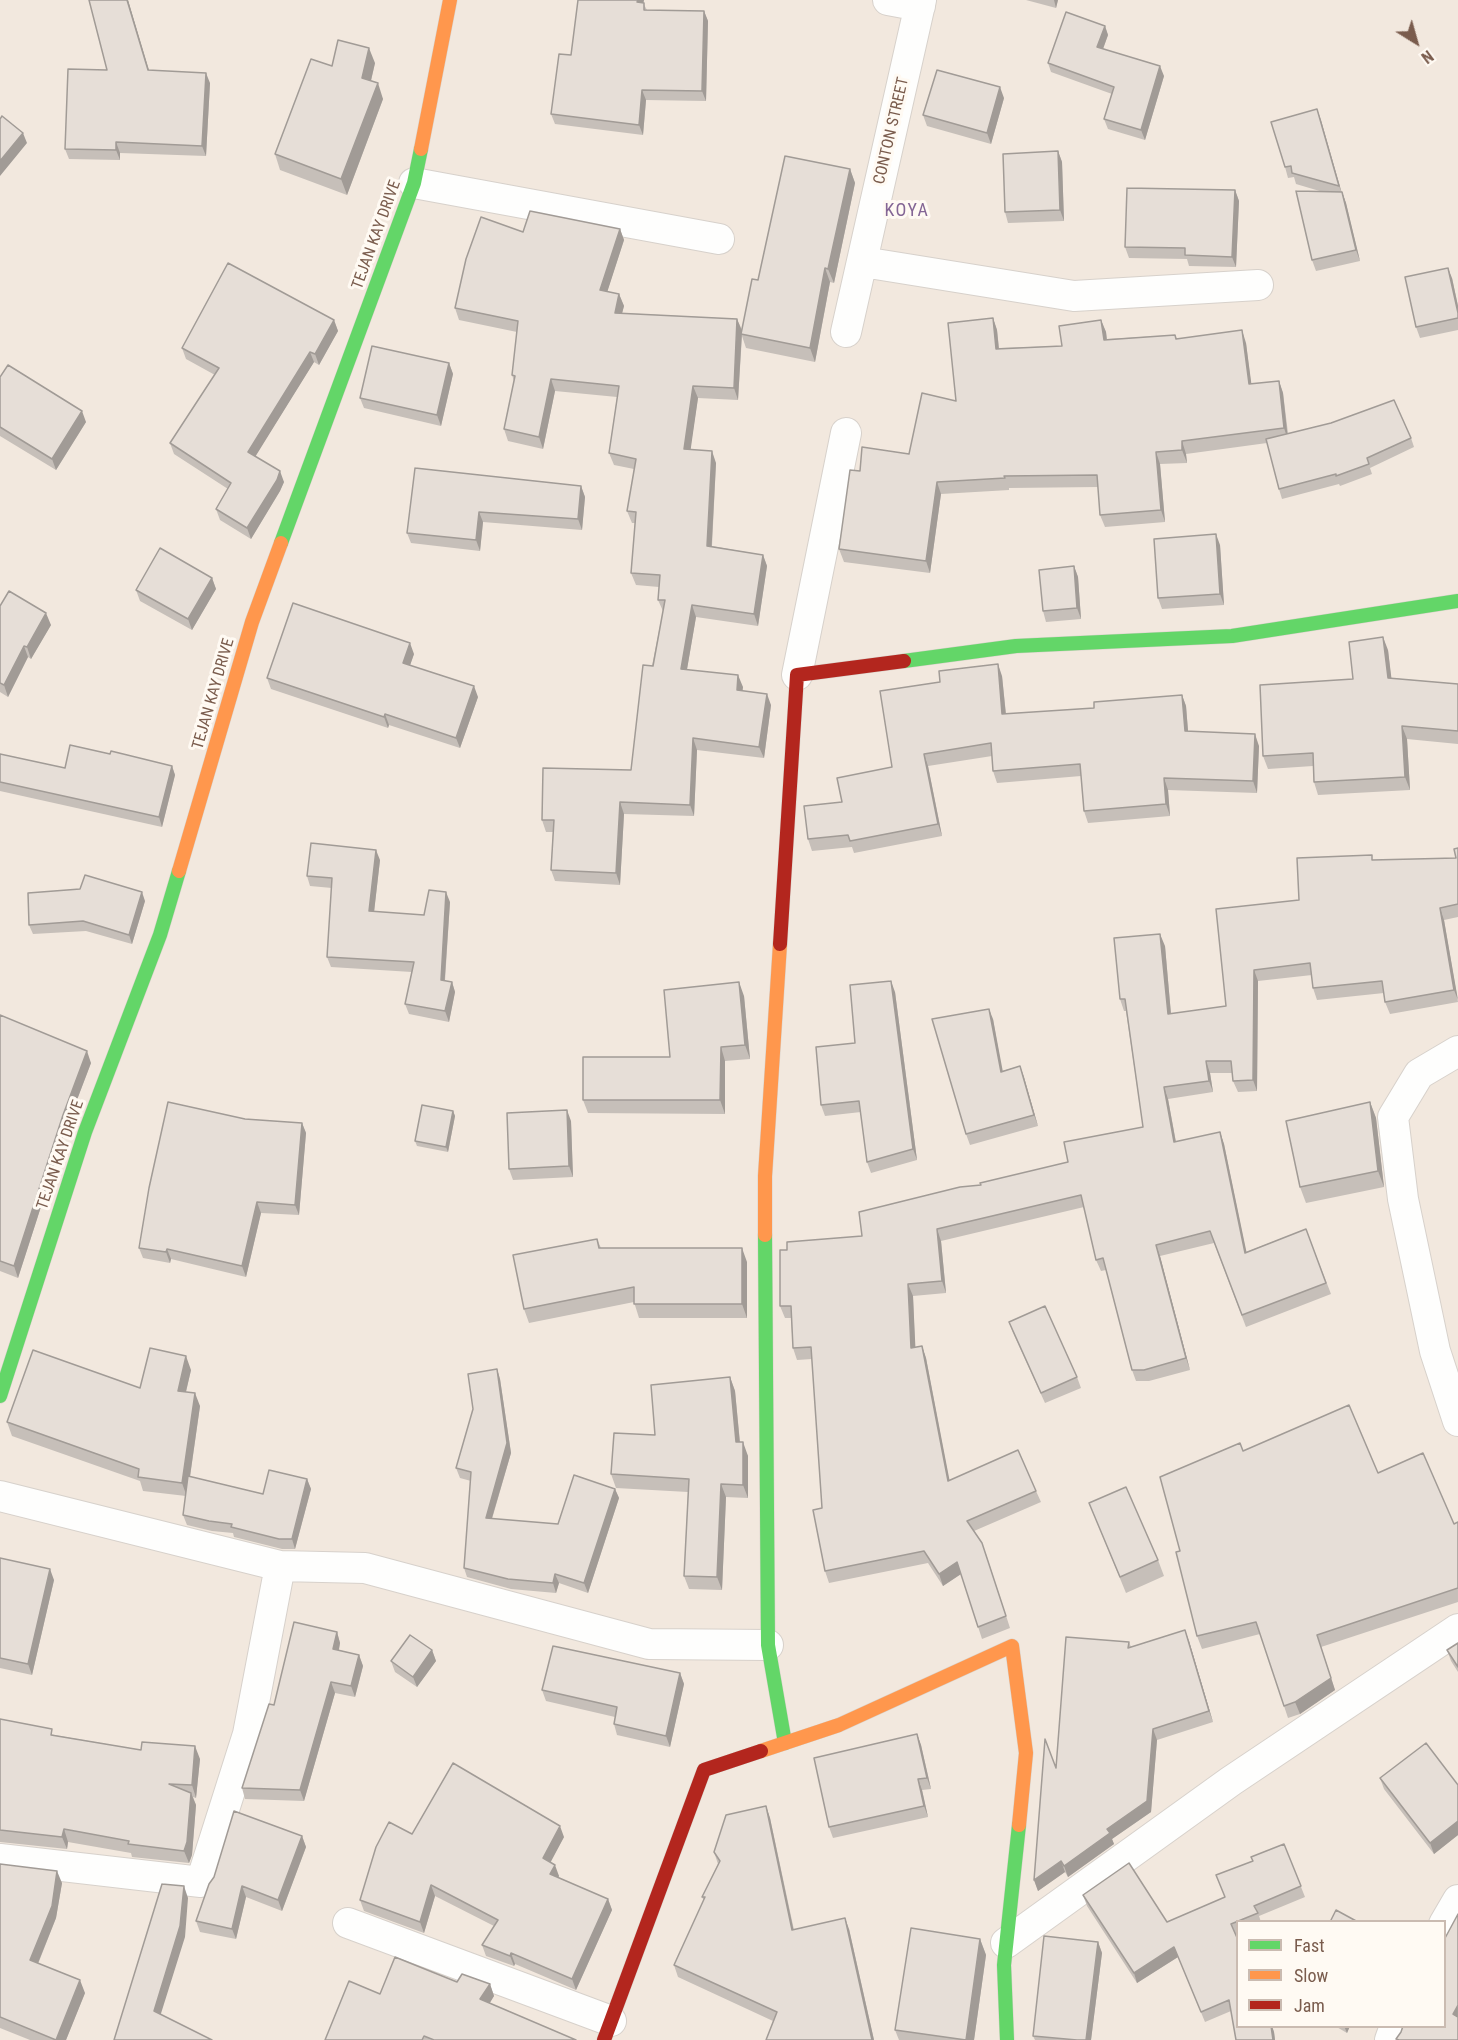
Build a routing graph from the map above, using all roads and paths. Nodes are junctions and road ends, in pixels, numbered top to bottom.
1 (450, 0) edge
2 (888, 0) edge
3 (921, 3) edge
4 (414, 183) junction
5 (719, 239) dead end
6 (863, 262) junction
7 (1258, 285) dead end
8 (846, 332) dead end
9 (846, 433) dead end
10 (1458, 601) edge
11 (798, 675) junction
12 (1458, 1051) edge
13 (0, 1396) edge
14 (1458, 1421) edge
15 (0, 1496) edge
16 (280, 1566) junction
17 (1458, 1629) edge
18 (768, 1646) junction
19 (785, 1743) junction
20 (0, 1859) edge
21 (1458, 1900) edge
22 (1446, 1921) edge
23 (348, 1923) dead end
24 (1006, 1943) junction
25 (608, 2030) edge
26 (1007, 2040) edge

1 - 4 street, TEJAN KAY DRIVE
2 - 3 street
3 - 6 street, CONTON STREET
4 - 5 street
4 - 13 street, TEJAN KAY DRIVE
6 - 7 street
6 - 8 street, CONTON STREET
9 - 11 street
10 - 11 street
11 - 18 street
12 - 14 street
15 - 16 street
16 - 18 street
16 - 20 street
17 - 24 street
18 - 19 street
19 - 24 street
19 - 25 street
21 - 22 street
23 - 25 street
24 - 26 street

